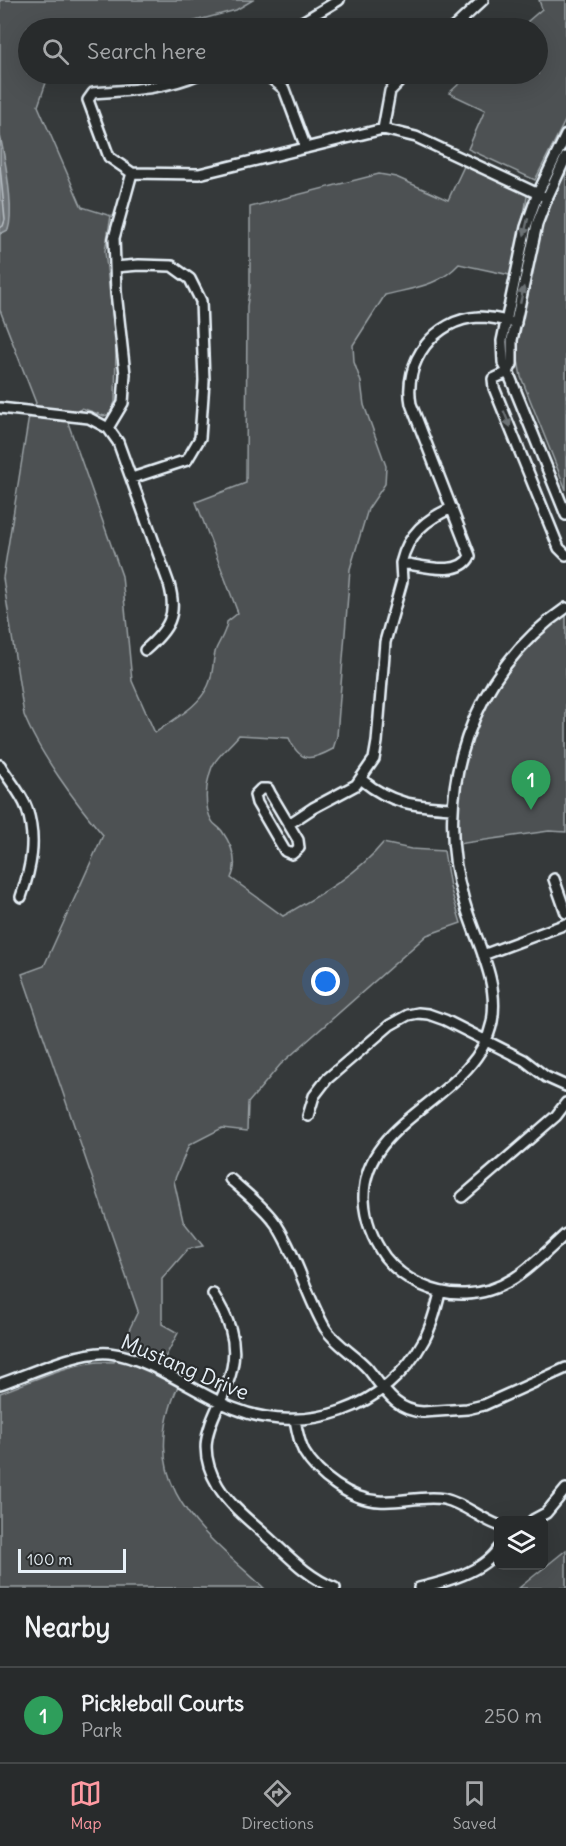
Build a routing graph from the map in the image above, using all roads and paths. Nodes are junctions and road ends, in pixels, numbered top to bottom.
1 (339, 0) edge
2 (483, 0) edge
3 (309, 18) edge
4 (464, 18) edge
5 (171, 84) edge
6 (278, 84) edge
7 (398, 84) edge
8 (383, 129) junction
9 (566, 135) edge
10 (306, 148) junction
11 (566, 157) edge
12 (132, 173) junction
13 (542, 196) junction
14 (115, 267) junction
15 (511, 322) junction
16 (508, 372) junction
17 (0, 408) edge
18 (108, 428) junction
19 (132, 478) junction
20 (452, 508) junction
21 (566, 515) edge
22 (566, 555) edge
23 (401, 563) junction
24 (566, 608) edge
25 (145, 650) dead end
26 (0, 765) edge
27 (362, 780) junction
28 (452, 808) junction
29 (289, 824) junction
30 (554, 879) dead end
31 (21, 897) dead end
32 (566, 913) edge
33 (566, 924) edge
34 (483, 955) junction
35 (486, 1041) junction
36 (566, 1086) edge
37 (566, 1103) edge
38 (308, 1116) dead end
39 (230, 1179) dead end
40 (462, 1197) dead end
41 (566, 1234) edge
42 (440, 1293) junction
43 (213, 1294) dead end
44 (566, 1368) edge
45 (0, 1384) edge
46 (383, 1390) junction
47 (219, 1402) junction
48 (295, 1420) junction
49 (566, 1489) edge
50 (541, 1516) edge
51 (494, 1523) edge
52 (494, 1554) edge
53 (334, 1588) edge
54 (419, 1588) edge

1 - 3 street
2 - 4 street
5 - 12 street
6 - 10 street
7 - 8 street
8 - 10 street
8 - 13 street
9 - 13 street
10 - 12 street
11 - 13 street
12 - 14 street
13 - 15 street
14 - 18 street
14 - 19 street
15 - 16 street
15 - 20 street
16 - 21 street
16 -> 22 street
17 - 18 street
18 - 19 street
19 - 25 street
20 - 23 street
20 - 23 street
23 - 27 street
24 - 28 street
26 - 31 street
27 - 28 street
27 - 29 street
28 - 34 street
29 - 29 street
30 - 32 street
33 - 34 street
34 - 35 street
35 - 36 street
35 - 38 street
35 - 42 street
37 - 40 street
39 - 46 street
41 - 42 street
42 - 46 street, Mustang Drive
43 - 47 street
44 - 46 street
45 - 47 street, Mustang Drive
46 - 48 street, Mustang Drive
47 - 48 street, Mustang Drive
47 - 53 street
48 - 51 street
49 - 50 street
52 - 54 street

